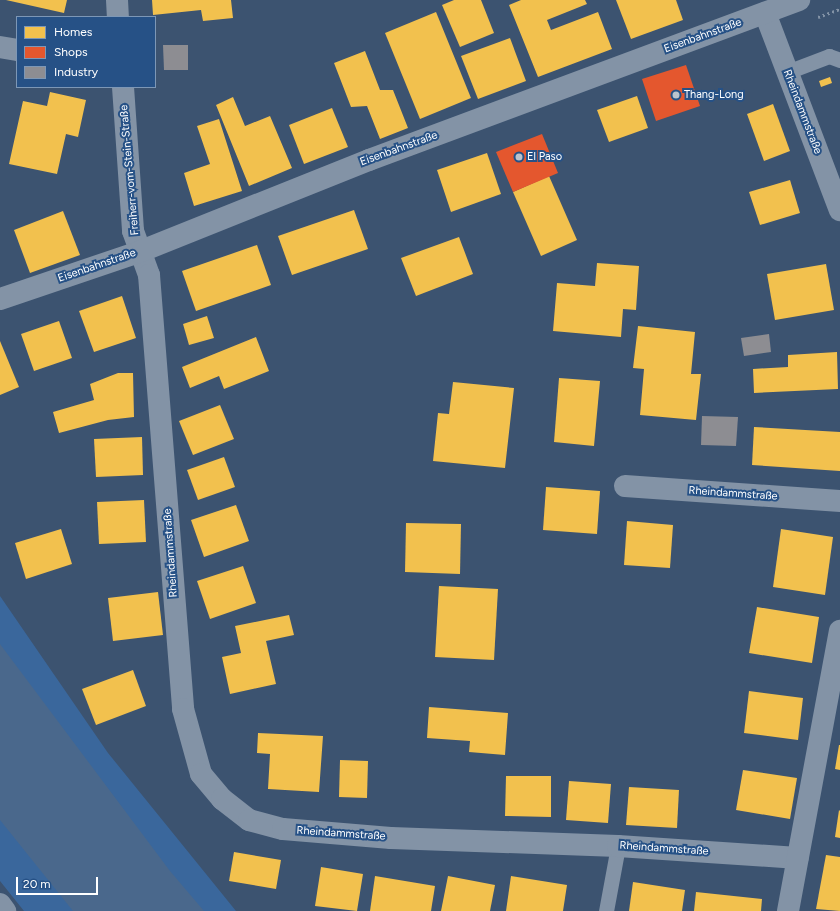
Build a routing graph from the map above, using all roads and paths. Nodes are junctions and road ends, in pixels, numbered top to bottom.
1 (117, 0) edge
2 (799, 0) edge
3 (765, 13) junction
4 (118, 16) edge
5 (0, 47) edge
6 (16, 50) edge
7 (840, 60) edge
8 (787, 72) junction
9 (123, 88) edge
10 (840, 210) edge
11 (139, 252) junction
12 (0, 299) edge
13 (625, 486) dead end
14 (840, 501) edge
15 (840, 631) edge
16 (618, 846) junction
17 (798, 858) junction
18 (0, 904) edge
19 (5, 911) edge
20 (606, 911) edge
21 (788, 911) edge

1 - 4 street
2 - 3 street, Eisenbahnstraße
3 - 8 street, Rheindammstraße
3 - 11 street, Eisenbahnstraße
5 - 6 street
7 - 8 lane
8 - 10 street, Rheindammstraße
9 - 11 street, Freiherr-vom-Stein-Straße
11 - 12 street, Eisenbahnstraße
11 - 16 street, Rheindammstraße
13 - 14 street, Rheindammstraße
15 - 17 street
16 - 17 street, Rheindammstraße
16 - 20 lane
17 - 21 street
18 - 19 street

